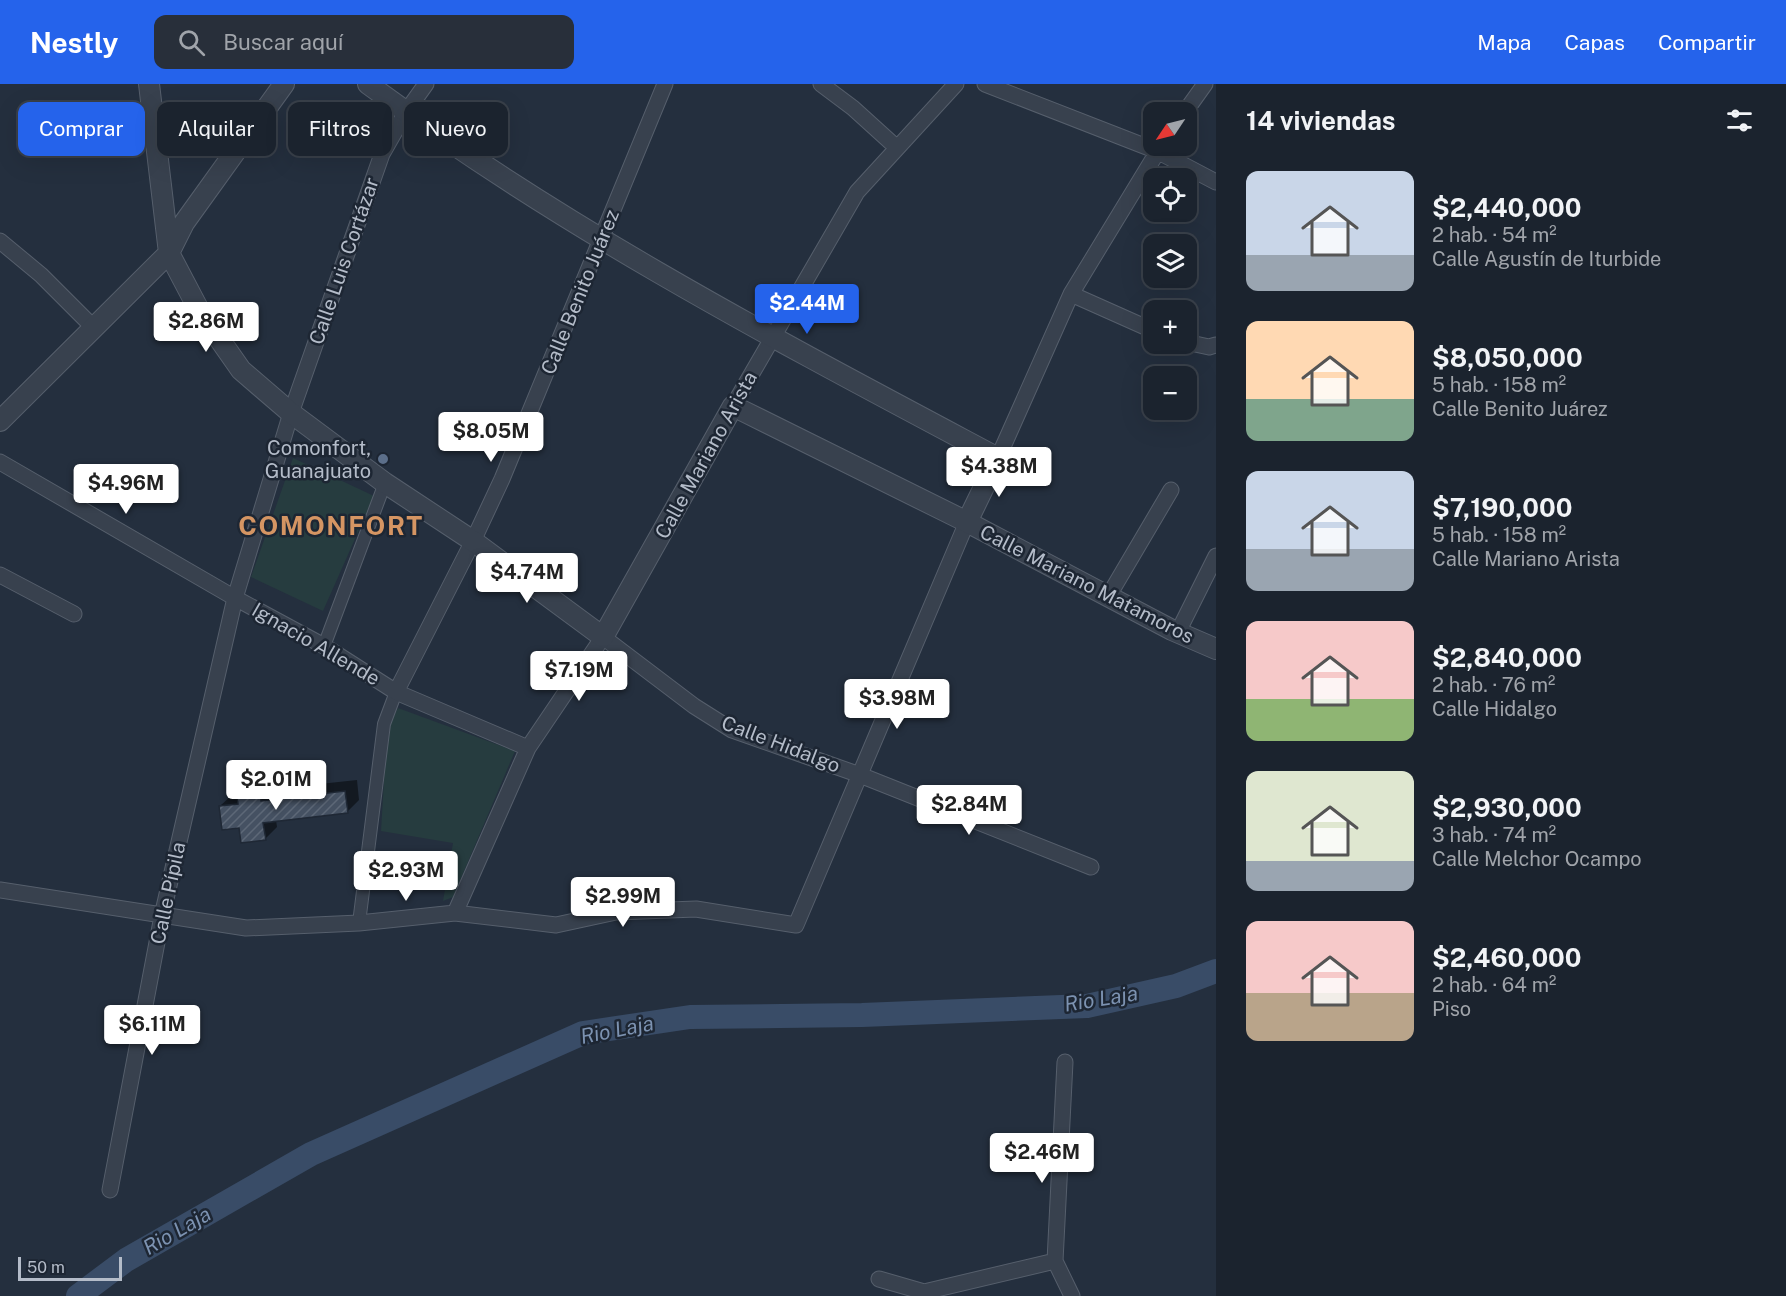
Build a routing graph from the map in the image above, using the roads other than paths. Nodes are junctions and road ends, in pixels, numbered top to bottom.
1 (149, 84) edge
2 (284, 84) edge
3 (368, 84) edge
4 (426, 84) edge
5 (664, 84) edge
6 (821, 84) edge
7 (956, 84) edge
8 (985, 84) edge
9 (1205, 84) edge
10 (412, 102) edge
11 (1192, 102) edge
12 (404, 111) edge
13 (404, 114) edge
14 (1143, 142) edge
15 (896, 147) junction
16 (472, 156) edge
17 (1154, 156) edge
18 (1172, 156) edge
19 (1216, 182) edge
20 (601, 240) junction
21 (0, 242) edge
22 (169, 253) junction
23 (1071, 294) junction
24 (1143, 326) edge
25 (93, 327) junction
26 (773, 338) junction
27 (1197, 344) edge
28 (1216, 345) edge
29 (733, 406) junction
30 (4, 410) edge
31 (291, 413) junction
32 (998, 458) junction
33 (0, 462) edge
34 (385, 483) junction
35 (1171, 490) dead end
36 (967, 522) junction
37 (473, 541) junction
38 (1216, 556) edge
39 (0, 574) edge
40 (1108, 597) junction
41 (235, 598) junction
42 (74, 614) dead end
43 (1178, 632) junction
44 (603, 638) junction
45 (324, 646) junction
46 (1216, 649) edge
47 (396, 692) junction
48 (528, 747) junction
49 (860, 774) junction
50 (1091, 867) dead end
51 (0, 890) edge
52 (455, 913) junction
53 (162, 916) junction
54 (359, 923) junction
55 (1065, 1062) dead end
56 (110, 1190) dead end
57 (1055, 1261) junction
58 (879, 1279) dead end
59 (1072, 1296) edge

1 - 22 street
2 - 22 street
3 - 12 street
4 - 10 street, Calle Luis Cortázar
5 - 20 street, Calle Benito Juárez
6 - 15 street
7 - 15 street, Calle Mariano Arista
8 - 14 street
9 - 11 street
13 - 31 street, Calle Luis Cortázar
15 - 26 street, Calle Mariano Arista
16 - 20 street
17 - 23 street
18 - 19 street
20 - 26 street
20 - 37 street, Calle Benito Juárez
21 - 25 street
22 - 25 street
22 - 31 street, Calle Hidalgo
23 - 24 street
23 - 32 street
25 - 30 street
26 - 29 street, Calle Mariano Arista
26 - 32 street
27 - 28 street
29 - 36 street, Calle Mariano Matamoros
29 - 44 street, Calle Mariano Arista
31 - 34 street, Calle Hidalgo
31 - 41 street, Calle Luis Cortázar
32 - 36 street
33 - 41 street, Ignacio Allende
34 - 37 street, Calle Hidalgo
34 - 45 street
35 - 40 street
36 - 40 street, Calle Mariano Matamoros
36 - 49 street
37 - 44 street, Calle Hidalgo
37 - 47 street, Calle Benito Juárez
38 - 43 street
39 - 42 street
40 - 43 street, Calle Mariano Matamoros
41 - 45 street, Ignacio Allende
41 - 53 street, Calle Pípila
43 - 46 street, Calle Mariano Matamoros
44 - 48 street, Calle Mariano Arista
44 - 49 street, Calle Hidalgo
45 - 47 street, Ignacio Allende
47 - 48 street, Ignacio Allende
47 - 54 street
48 - 52 street, Calle Mariano Arista
49 - 50 street, Calle Hidalgo
49 - 52 street
51 - 53 street
52 - 54 street
53 - 54 street
53 - 56 street, Calle Pípila
55 - 57 street
57 - 58 street
57 - 59 street

